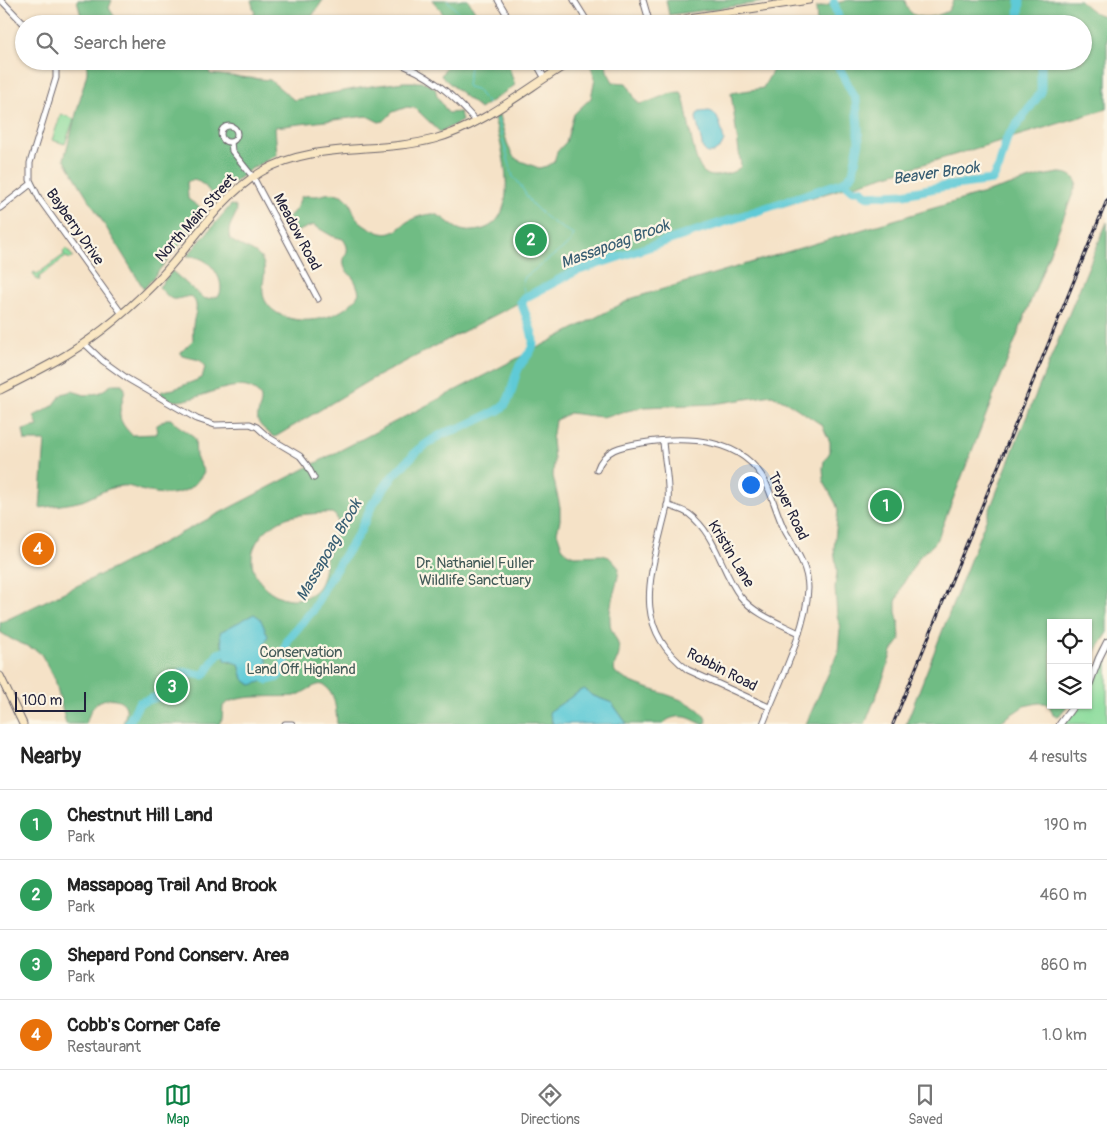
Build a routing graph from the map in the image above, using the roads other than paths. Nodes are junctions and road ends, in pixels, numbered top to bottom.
1 (1, 0) edge
2 (498, 0) edge
3 (574, 0) edge
4 (642, 0) edge
5 (809, 0) edge
6 (15, 15) edge
7 (507, 15) edge
8 (583, 15) edge
9 (647, 15) edge
10 (709, 15) edge
11 (56, 70) edge
12 (413, 70) edge
13 (540, 70) edge
14 (556, 70) edge
15 (544, 77) junction
16 (477, 122) junction
17 (231, 142) dead end
18 (253, 178) junction
19 (31, 184) junction
20 (0, 208) edge
21 (318, 299) dead end
22 (122, 314) junction
23 (84, 343) junction
24 (0, 390) edge
25 (663, 441) junction
26 (597, 470) dead end
27 (314, 478) dead end
28 (667, 505) junction
29 (799, 633) junction
30 (1107, 642) edge
31 (0, 676) edge
32 (1092, 677) edge
33 (769, 707) junction
34 (1071, 709) edge
35 (23, 724) edge
36 (285, 724) edge
37 (292, 724) edge
38 (763, 724) edge
39 (1060, 724) edge

1 - 6 street
2 - 7 street
3 - 8 street
4 - 9 street
5 - 10 main road
11 - 19 street, Bayberry Drive
12 - 16 street
13 - 15 street
14 - 15 main road, North Main Street
15 - 16 main road, North Main Street
16 - 18 main road, North Main Street
17 - 18 street, Meadow Road
18 - 21 street, Meadow Road
18 - 22 main road, North Main Street
19 - 20 street
19 - 22 street, Bayberry Drive
22 - 23 main road, North Main Street
23 - 24 main road, North Main Street
23 - 27 street
25 - 26 street, Trayer Road
25 - 28 street, Robbin Road
25 - 29 street, Trayer Road
28 - 29 street, Kristin Lane
28 - 33 street, Robbin Road
29 - 33 street, Trayer Road
30 - 32 street
31 - 35 main road
33 - 38 street, Trayer Road
34 - 39 street
36 - 37 street

